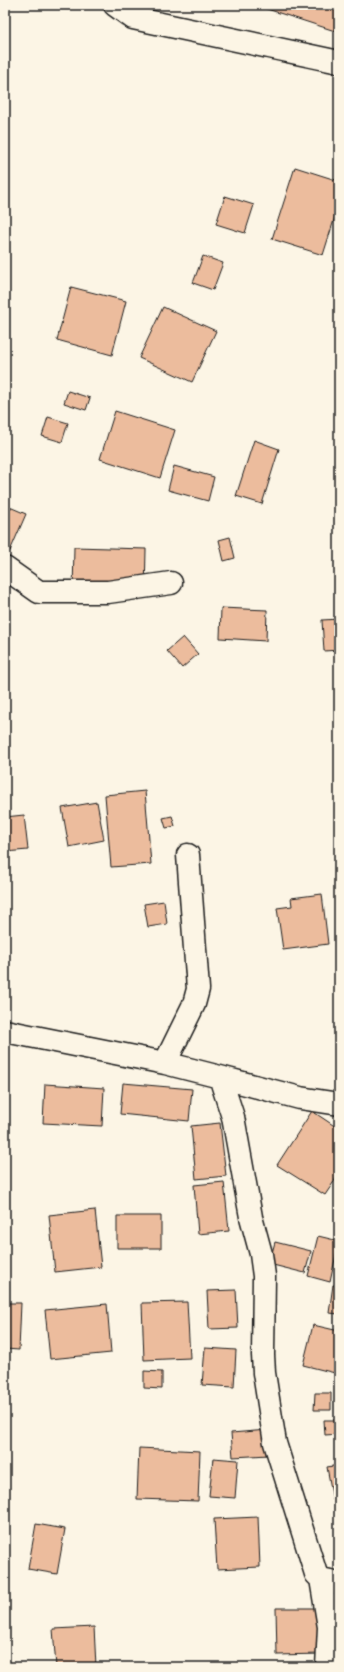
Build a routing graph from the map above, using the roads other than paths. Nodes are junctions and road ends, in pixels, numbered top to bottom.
1 (115, 5) edge
2 (339, 62) edge
3 (5, 568) edge
4 (171, 583) dead end
5 (188, 855) dead end
6 (5, 1031) edge
7 (165, 1063) junction
8 (220, 1077) junction
9 (339, 1104) edge
10 (330, 1581) edge
11 (327, 1667) edge

1 - 2 street
3 - 4 street
5 - 7 street
6 - 7 street
7 - 8 street
8 - 9 street
8 - 10 street
10 - 11 street

